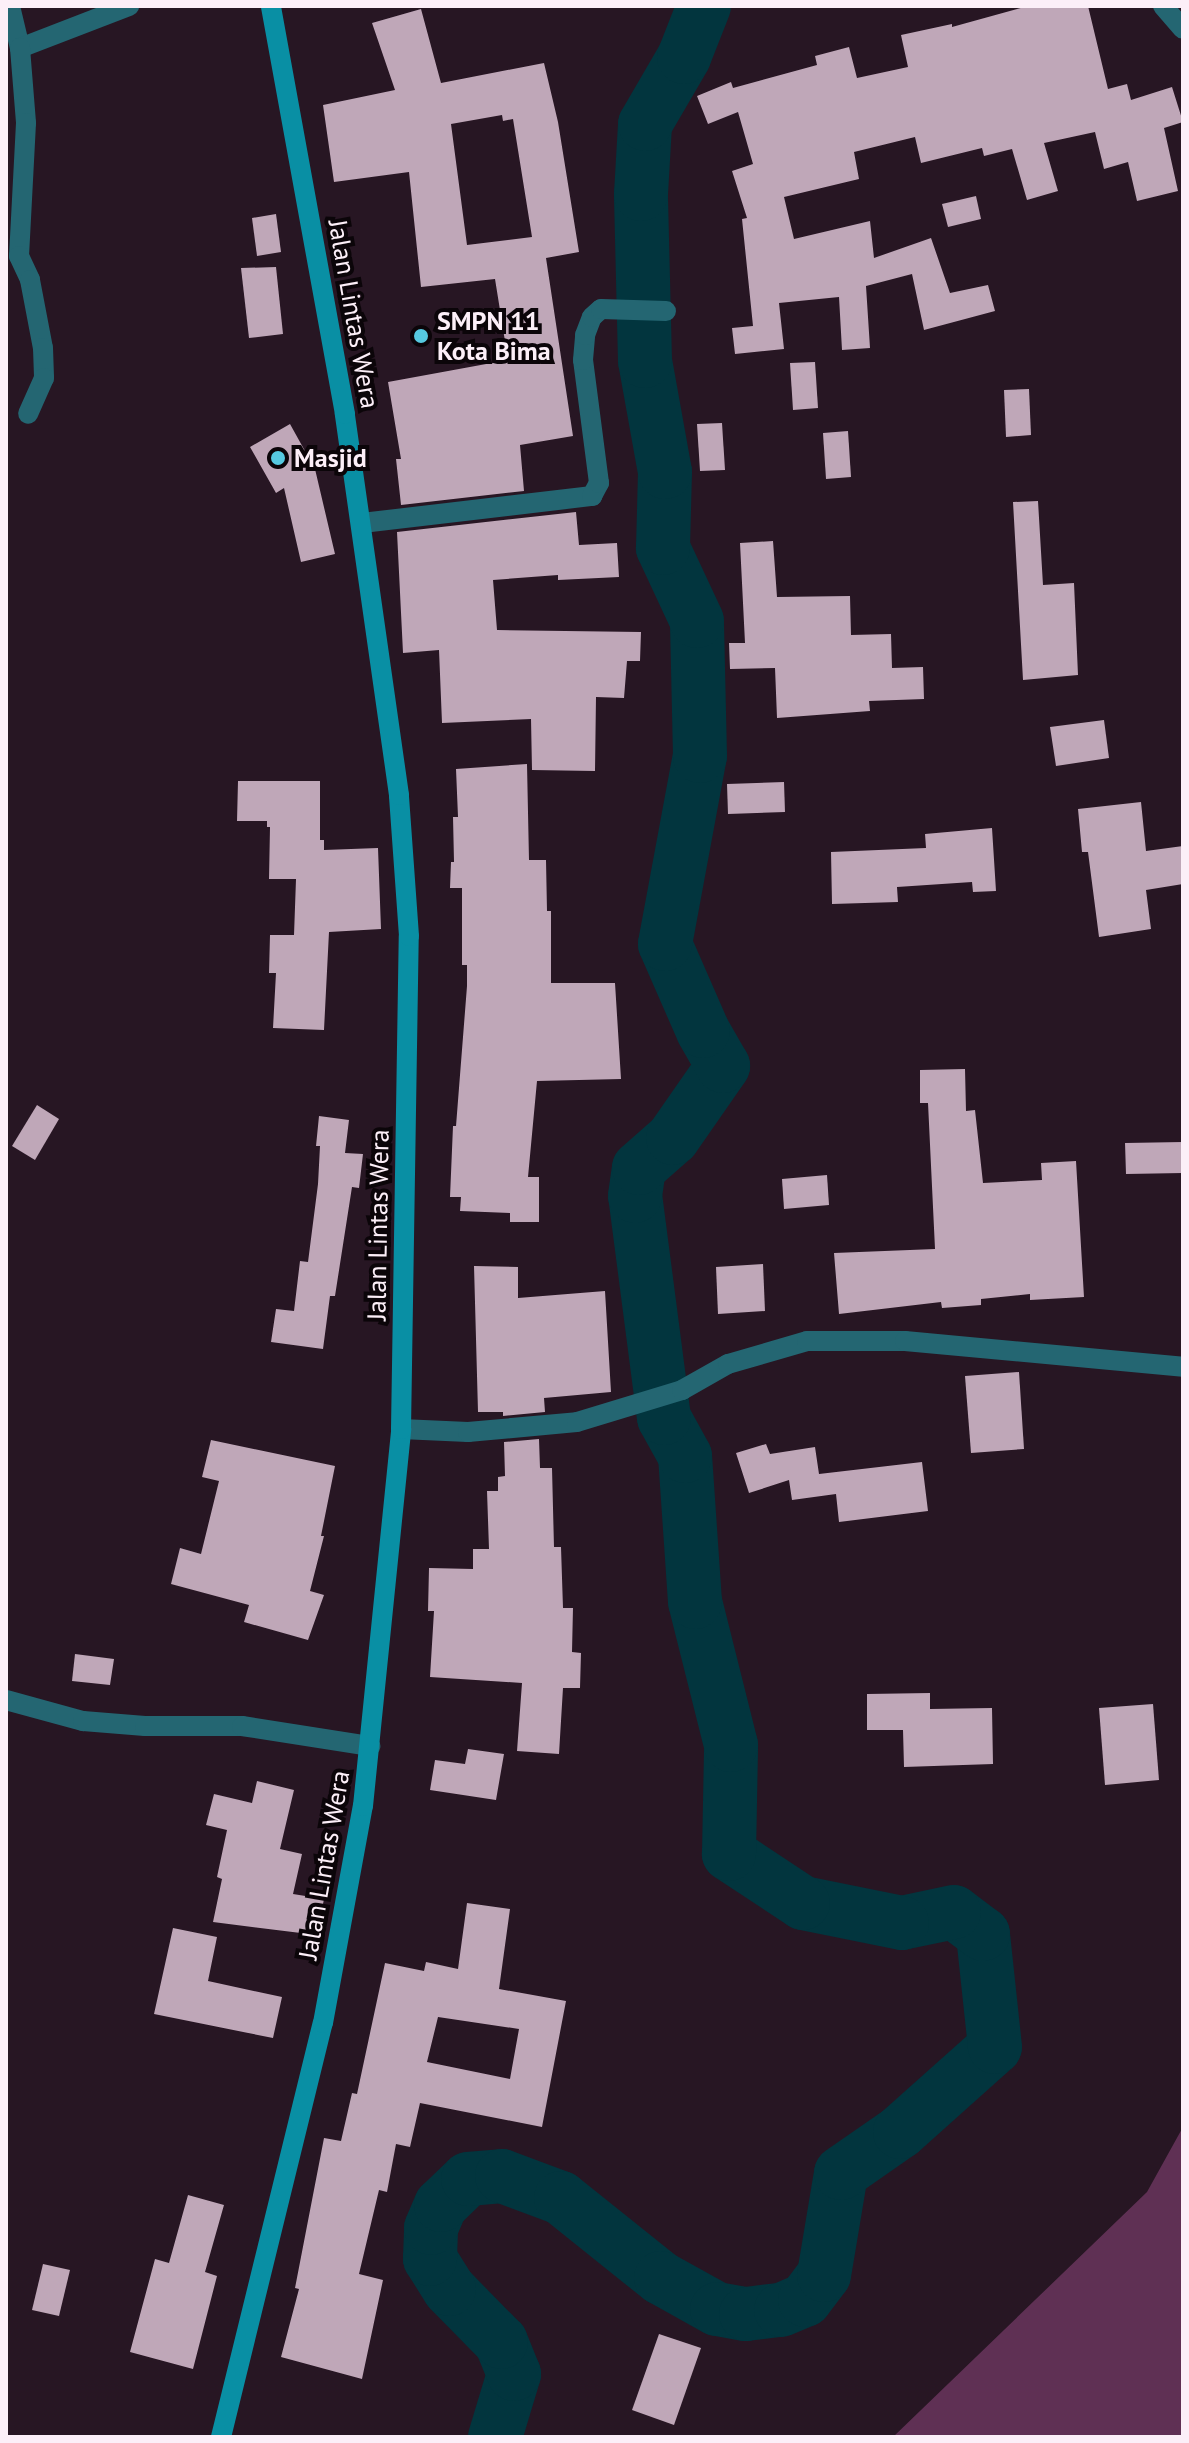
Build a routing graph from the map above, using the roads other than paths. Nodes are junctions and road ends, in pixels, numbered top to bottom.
1 (10, 6) edge
2 (129, 6) edge
3 (271, 6) edge
4 (1163, 6) edge
5 (1183, 29) edge
6 (20, 48) junction
7 (666, 311) dead end
8 (28, 414) dead end
9 (362, 523) junction
10 (1183, 1367) edge
11 (401, 1429) junction
12 (6, 1700) edge
13 (370, 1746) junction
14 (221, 2437) edge

1 - 6 street
2 - 6 street
3 - 9 main road, Jalan Lintas Wera
4 - 5 street
6 - 8 street
7 - 9 street
9 - 11 main road, Jalan Lintas Wera
10 - 11 street
11 - 13 main road, Jalan Lintas Wera
12 - 13 street
13 - 14 main road, Jalan Lintas Wera

